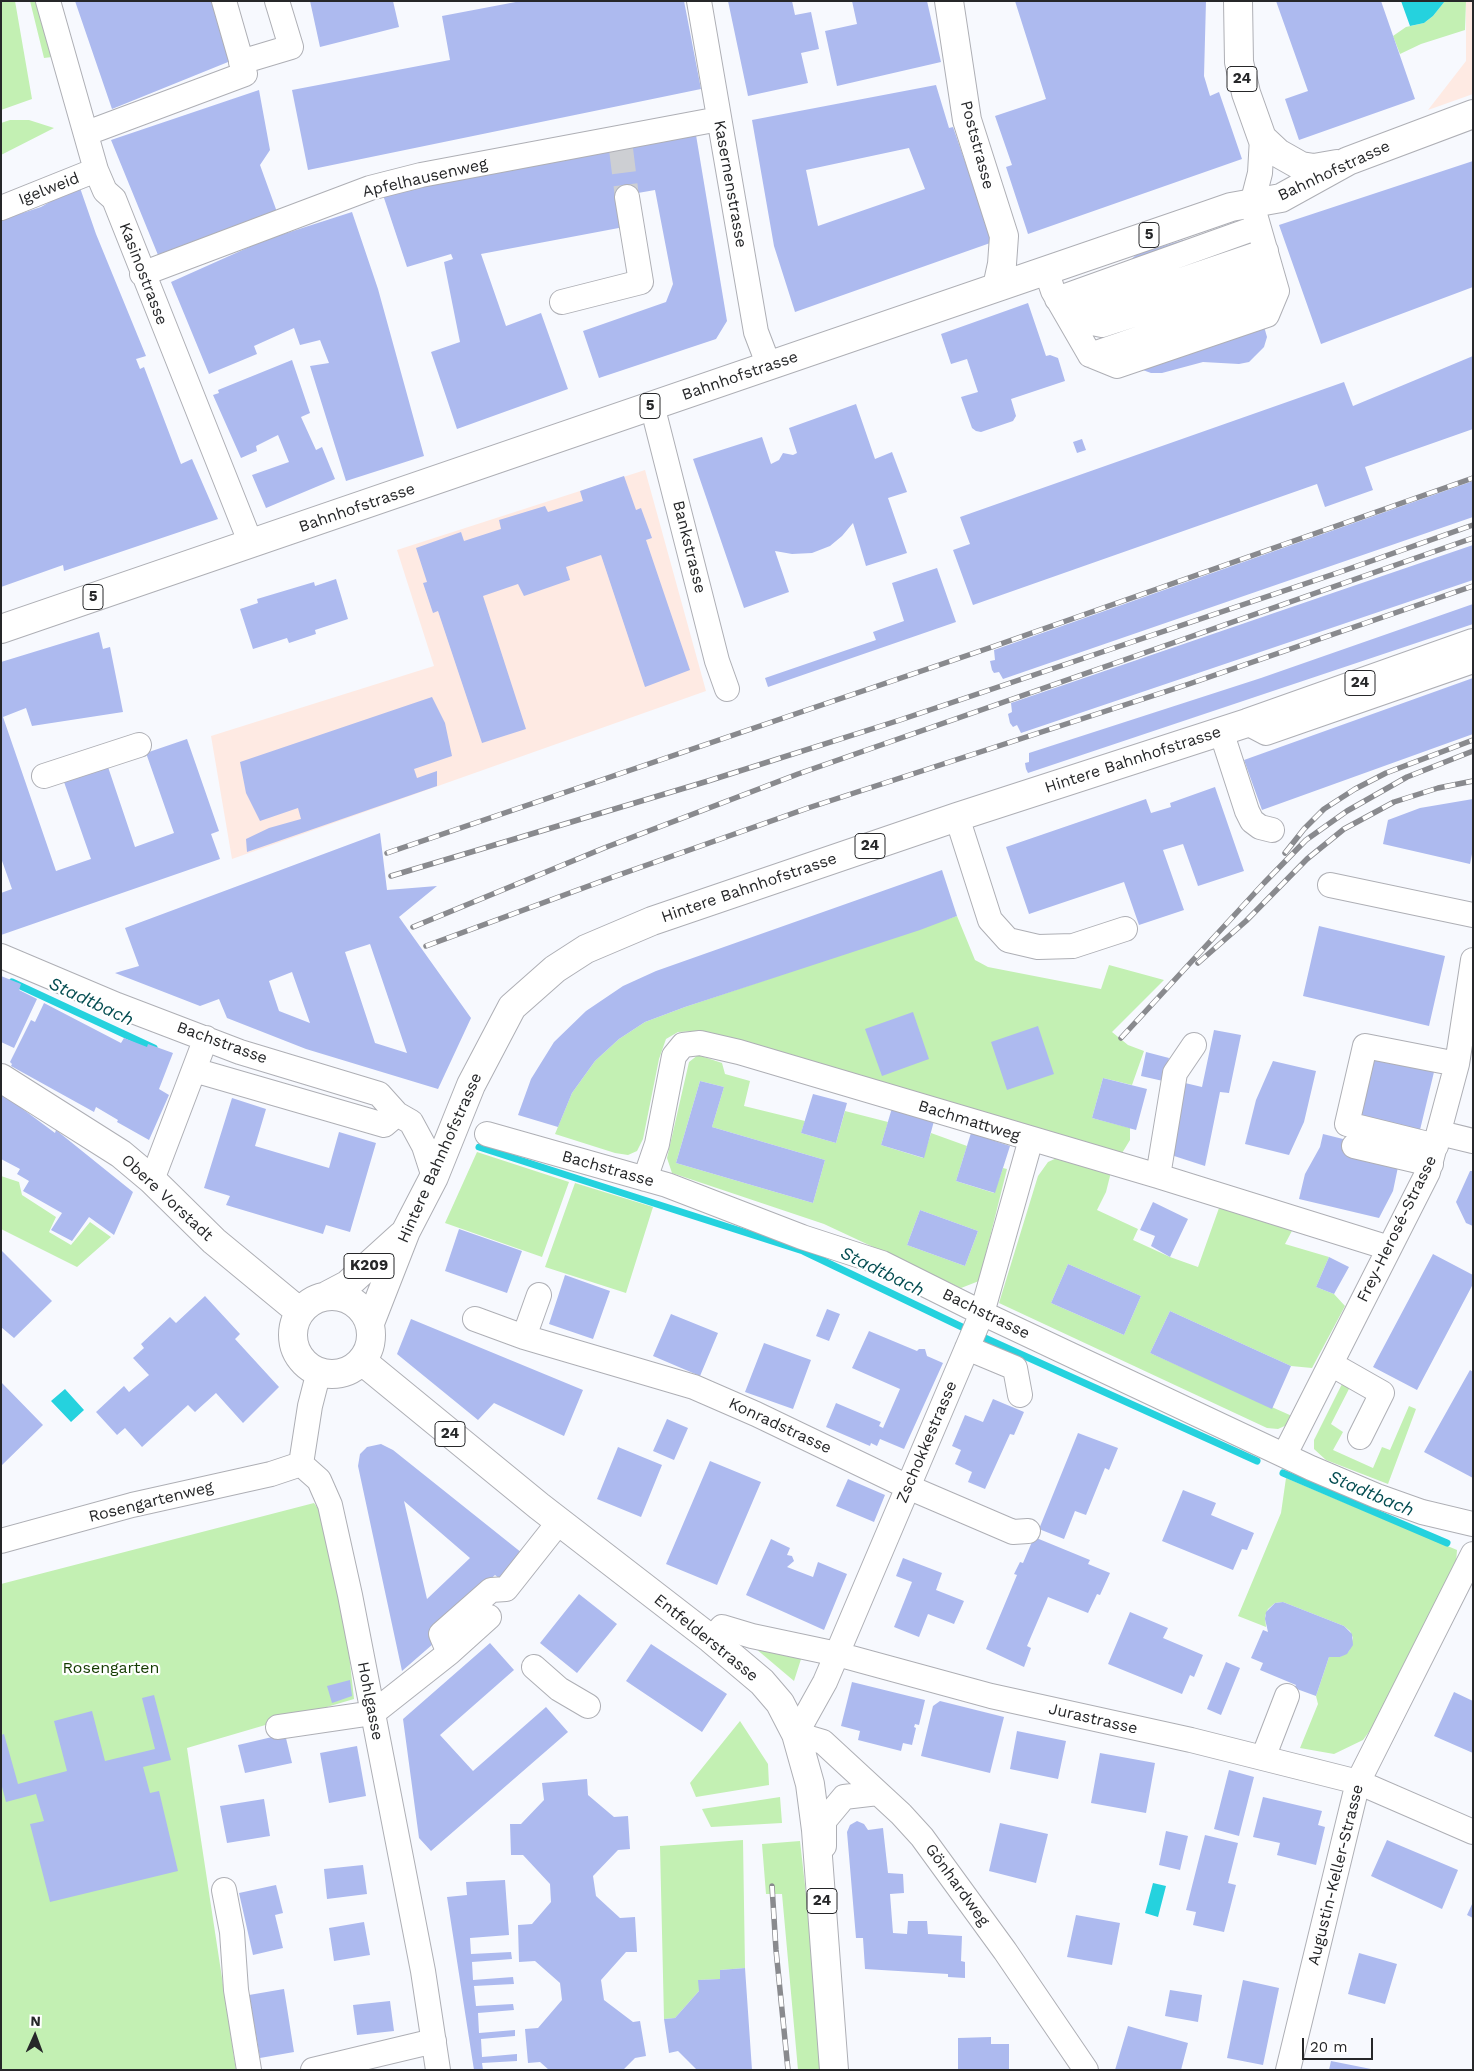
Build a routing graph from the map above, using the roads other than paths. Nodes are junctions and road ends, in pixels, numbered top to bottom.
1 (48, 1) edge
2 (224, 1) edge
3 (278, 1) edge
4 (699, 1) edge
5 (949, 1) edge
6 (1238, 1) edge
7 (241, 62) junction
8 (1473, 114) edge
9 (718, 119) junction
10 (87, 134) junction
11 (1262, 138) junction
12 (1348, 161) junction
13 (96, 170) junction
14 (627, 197) tunnel mouth
15 (1, 208) edge
16 (1255, 215) junction
17 (1266, 251) junction
18 (1046, 270) junction
19 (142, 274) junction
20 (997, 287) junction
21 (562, 302) dead end
22 (1063, 308) junction
23 (769, 366) junction
24 (652, 405) junction
25 (251, 544) junction
26 (1, 629) edge
27 (1473, 643) edge
28 (1473, 661) edge
29 (728, 689) dead end
30 (1247, 723) junction
31 (1221, 731) junction
32 (139, 744) dead end
33 (44, 776) dead end
34 (956, 817) junction
35 (1272, 830) dead end
36 (1330, 885) dead end
37 (1473, 915) edge
38 (1125, 929) dead end
39 (1, 956) edge
40 (1473, 960) edge
41 (1468, 1037) edge
42 (206, 1038) junction
43 (1194, 1045) dead end
44 (240, 1052) junction
45 (1457, 1064) junction
46 (194, 1070) junction
47 (1, 1078) edge
48 (230, 1082) junction
49 (396, 1114) junction
50 (487, 1134) dead end
51 (1031, 1139) junction
52 (1473, 1141) edge
53 (1354, 1146) dead end
54 (1436, 1148) junction
55 (1158, 1176) junction
56 (434, 1177) junction
57 (645, 1179) junction
58 (152, 1180) junction
59 (406, 1231) junction
60 (1389, 1248) junction
61 (539, 1295) dead end
62 (328, 1296) junction
63 (300, 1312) junction
64 (474, 1319) dead end
65 (370, 1322) junction
66 (973, 1333) junction
67 (524, 1336) junction
68 (362, 1361) junction
69 (1331, 1364) junction
70 (319, 1371) junction
71 (1020, 1395) dead end
72 (1360, 1437) dead end
73 (1285, 1454) junction
74 (301, 1464) junction
75 (908, 1487) junction
76 (559, 1522) junction
77 (1473, 1524) edge
78 (1028, 1531) dead end
79 (1, 1541) edge
80 (1473, 1554) edge
81 (489, 1617) dead end
82 (711, 1639) junction
83 (449, 1654) junction
84 (837, 1654) junction
85 (534, 1667) dead end
86 (1287, 1696) dead end
87 (588, 1706) dead end
88 (373, 1713) junction
89 (278, 1726) dead end
90 (796, 1734) junction
91 (1263, 1758) junction
92 (1358, 1782) junction
93 (878, 1793) junction
94 (1473, 1832) edge
95 (819, 1872) junction
96 (224, 1890) dead end
97 (434, 2040) junction
98 (249, 2070) edge
99 (313, 2070) edge
100 (438, 2070) edge
101 (834, 2070) edge
102 (1086, 2070) edge
103 (1288, 2070) edge

1 - 10 street, Kasinostrasse
2 - 7 street
3 - 7 street
4 - 9 street, Kasernenstrasse
5 - 20 main road, Poststrasse
6 - 11 main road, 24
7 - 10 street
8 - 12 main road, Bahnhofstrasse / 5
9 - 19 street, Apfelhausenweg
9 - 23 street, Kasernenstrasse
10 - 13 street, Kasinostrasse
11 - 12 main road, 24
11 - 16 street
12 - 16 main road, Bahnhofstrasse / 5
13 - 15 street, Igelweid
13 - 19 street, Kasinostrasse
14 - 21 street
16 - 17 street
16 - 18 main road, Bahnhofstrasse / 5
16 - 22 street
17 - 22 street
17 - 22 street
18 - 20 main road, Bahnhofstrasse / 5
18 - 22 street
19 - 25 street, Kasinostrasse
20 - 23 main road, Bahnhofstrasse / 5
23 - 24 main road, Bahnhofstrasse / 5
24 - 25 main road, Bahnhofstrasse / 5
24 - 29 street, Bankstrasse
25 - 26 main road, Bahnhofstrasse / 5
27 - 30 main road, Hintere Bahnhofstrasse / 24
28 - 30 street
30 - 31 main road, Hintere Bahnhofstrasse / 24
31 - 34 main road, Hintere Bahnhofstrasse / 24
31 - 35 street
32 - 33 street
34 - 38 street
34 - 56 main road, Hintere Bahnhofstrasse / 24
36 - 37 street
39 - 42 street, Bachstrasse
40 - 41 street, Frey-Herosé-Strasse
41 - 45 street, Frey-Herosé-Strasse
42 - 44 street, Bachstrasse
42 - 46 street
43 - 55 street
44 - 48 street
44 - 49 street, Bachstrasse
45 - 54 street, Frey-Herosé-Strasse
45 - 54 street
46 - 48 street
46 - 58 street
47 - 58 main road, Obere Vorstadt
48 - 49 street
49 - 56 street, Bachstrasse
50 - 57 street, Bachstrasse
51 - 55 street, Bachmattweg
51 - 57 street, Bachmattweg
51 - 66 street, Zschokkestrasse
52 - 54 street
53 - 54 street
54 - 60 street, Frey-Herosé-Strasse
55 - 60 street, Bachmattweg
56 - 59 main road, Hintere Bahnhofstrasse / 24
57 - 66 street, Bachstrasse
58 - 63 main road, Obere Vorstadt
59 - 62 main road, K209
59 - 65 main road, Hintere Bahnhofstrasse / 24
60 - 69 street, Frey-Herosé-Strasse
61 - 67 street
62 - 63 main road
62 - 65 main road
63 - 70 main road
64 - 67 street, Konradstrasse
65 - 68 main road
66 - 71 street
66 - 73 street, Bachstrasse
66 - 75 street, Zschokkestrasse
67 - 75 street, Konradstrasse
68 - 70 main road
68 - 76 main road, Entfelderstrasse / 24
69 - 72 street
69 - 73 street, Frey-Herosé-Strasse
70 - 74 street
73 - 77 street, Bachstrasse
74 - 79 street, Rosengartenweg
74 - 88 street, Hohlgasse
75 - 78 street, Konradstrasse
75 - 84 street, Zschokkestrasse
76 - 82 main road, Entfelderstrasse / 24
76 - 83 street
80 - 92 street, Augustin-Keller-Strasse
81 - 83 street
82 - 84 street, Jurastrasse
82 - 90 main road, Entfelderstrasse / 24
83 - 88 street
84 - 90 street, Zschokkestrasse
84 - 91 street, Jurastrasse
85 - 87 street
86 - 91 street
88 - 89 street
88 - 97 street, Hohlgasse
90 - 93 street, Gönhardweg
90 - 95 main road, Entfelderstrasse / 24
91 - 92 street, Jurastrasse
92 - 94 street, Jurastrasse
92 - 103 street, Augustin-Keller-Strasse
93 - 95 street
93 - 102 street, Gönhardweg
95 - 101 main road, Entfelderstrasse / 24
96 - 98 street
97 - 99 street
97 - 100 street, Hohlgasse

